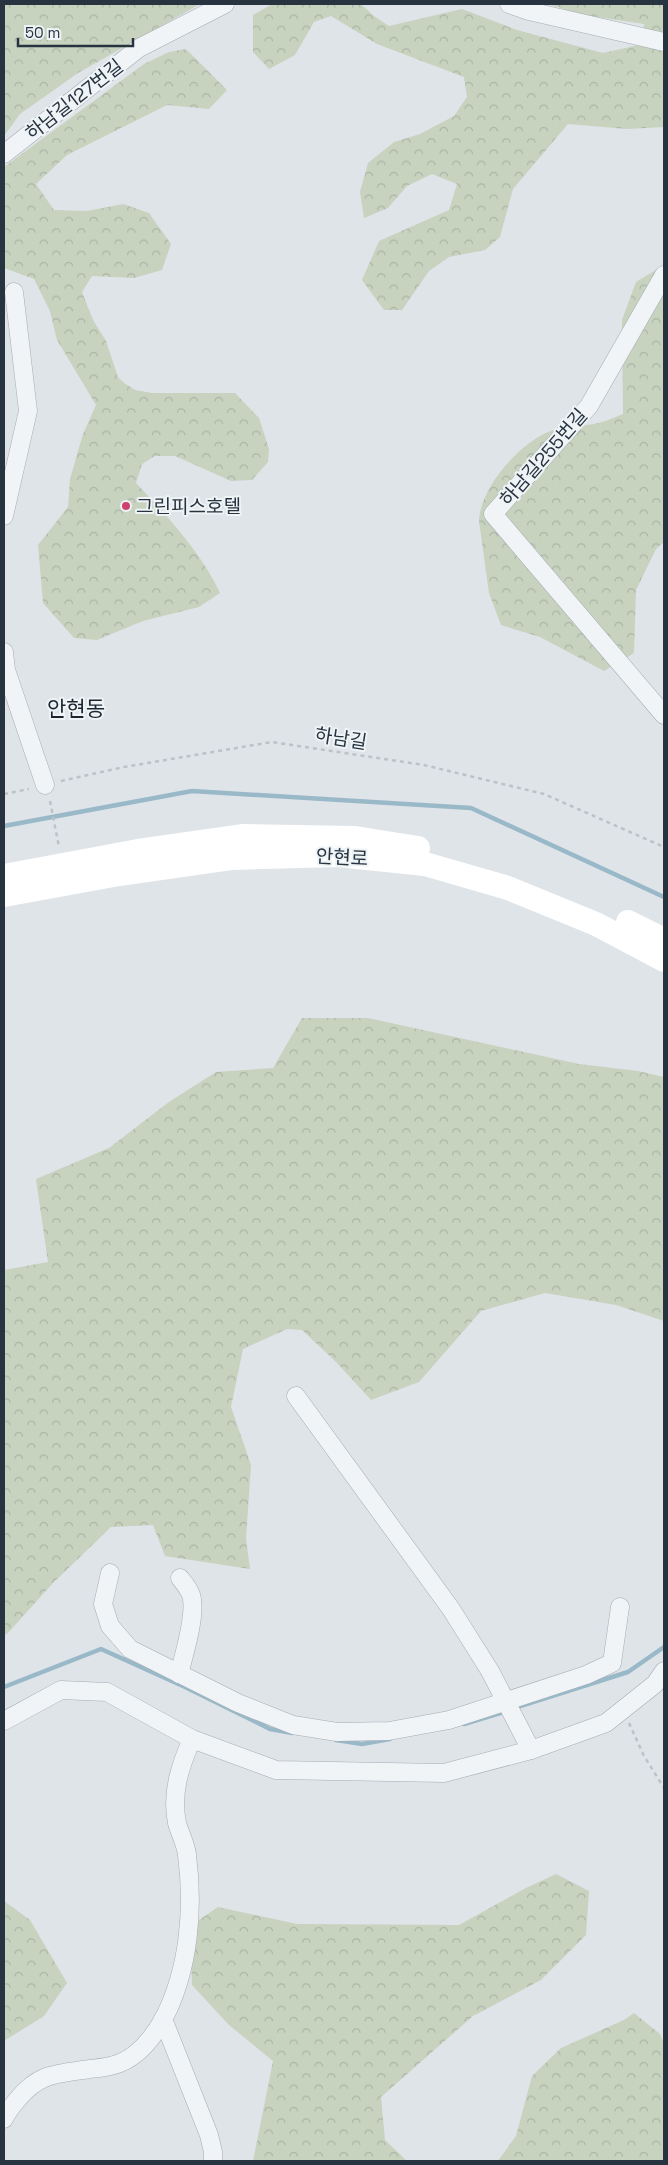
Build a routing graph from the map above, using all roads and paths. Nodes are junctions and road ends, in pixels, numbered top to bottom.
1 (225, 4) edge
2 (510, 4) edge
3 (664, 42) edge
4 (4, 154) edge
5 (664, 275) edge
6 (14, 292) dead end
7 (4, 516) edge
8 (4, 652) edge
9 (664, 715) edge
10 (47, 792) junction
11 (4, 794) edge
12 (54, 829) dead end
13 (664, 847) edge
14 (4, 876) edge
15 (4, 895) edge
16 (664, 940) edge
17 (664, 960) edge
18 (296, 1396) dead end
19 (110, 1573) dead end
20 (180, 1578) dead end
21 (620, 1607) dead end
22 (664, 1671) edge
23 (179, 1674) junction
24 (509, 1708) junction
25 (623, 1709) junction
26 (4, 1721) edge
27 (192, 1739) junction
28 (531, 1750) junction
29 (664, 1788) edge
30 (163, 2019) junction
31 (4, 2119) edge
32 (213, 2161) edge

1 - 4 street, 하남길127번길
2 - 3 street
5 - 9 street, 하남길255번길
6 - 7 street
8 - 10 street
10 - 11 path, 하남길
10 - 12 path
10 - 13 path, 하남길
14 - 16 street, 안현로
15 - 17 street, 안현로
18 - 24 street
19 - 23 street
20 - 23 street
21 - 24 street
22 - 25 street
23 - 24 street
24 - 28 street
25 - 28 street
25 - 29 path
26 - 27 street
27 - 28 street
27 - 30 street
30 - 31 street
30 - 32 street

